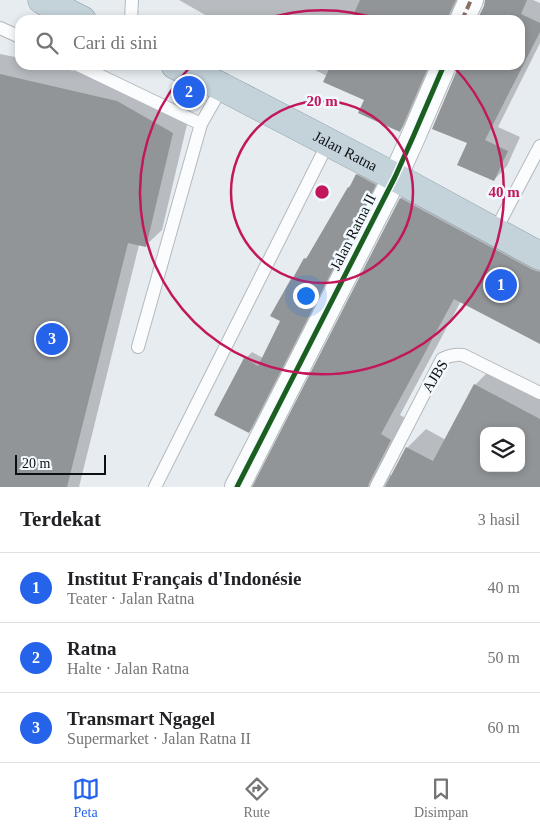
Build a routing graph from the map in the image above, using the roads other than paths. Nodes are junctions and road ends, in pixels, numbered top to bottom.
1 (42, 0) edge
2 (132, 0) edge
3 (470, 0) edge
4 (72, 15) edge
5 (131, 15) edge
6 (464, 15) edge
7 (0, 28) edge
8 (15, 35) edge
9 (88, 70) edge
10 (186, 70) edge
11 (442, 70) edge
12 (222, 87) junction
13 (200, 124) junction
14 (328, 143) junction
15 (540, 146) edge
16 (395, 177) junction
17 (495, 231) junction
18 (540, 256) edge
19 (138, 347) dead end
20 (540, 393) edge
21 (155, 487) edge
22 (237, 487) edge
23 (376, 487) edge

1 - 4 highway
2 - 5 lane
3 - 6 street
7 - 8 lane
9 - 13 lane
10 - 12 highway, Jalan Ratna
11 - 16 street, Jalan Ratna II
12 - 13 lane
12 - 14 highway, Jalan Ratna
13 - 19 lane
14 - 16 highway, Jalan Ratna
14 - 21 lane
15 - 17 lane
16 - 17 highway, Jalan Ratna
16 - 22 street, Jalan Ratna II
17 - 18 highway, Jalan Ratna
20 - 23 lane, AJBS

